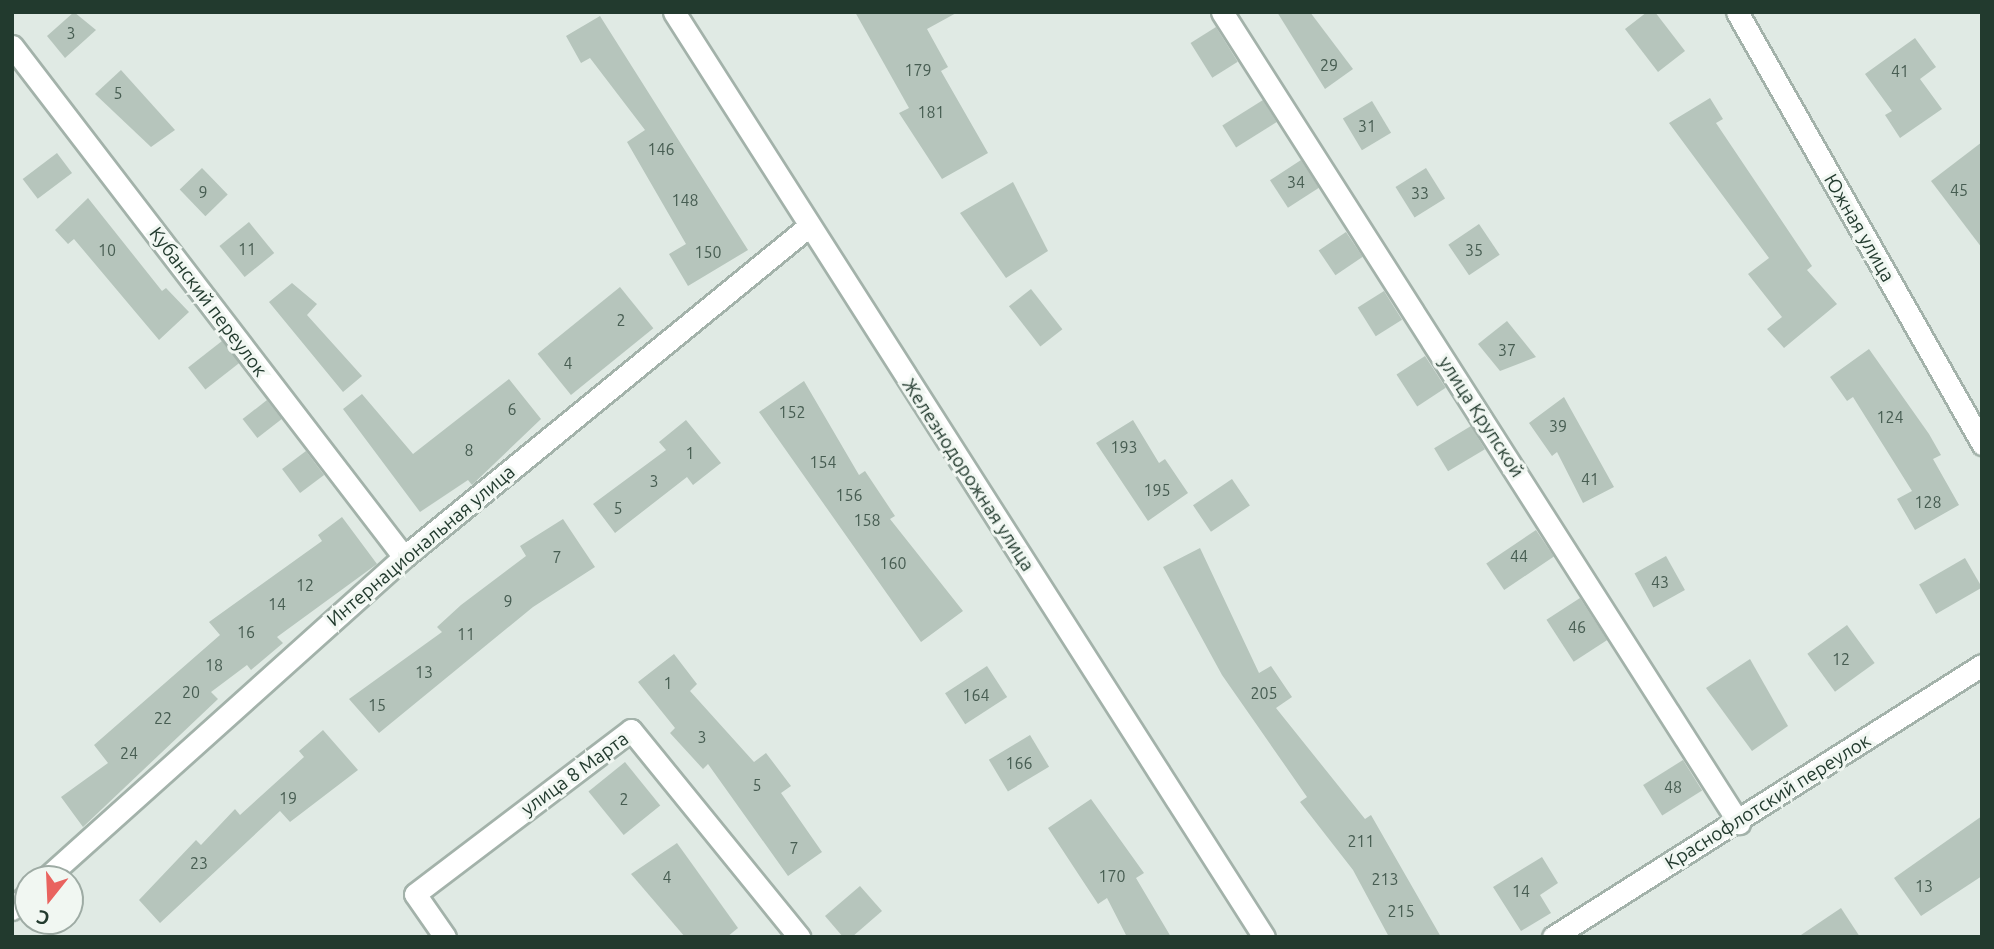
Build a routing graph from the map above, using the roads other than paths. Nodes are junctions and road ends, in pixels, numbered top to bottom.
1 (674, 12) edge
2 (1223, 12) edge
3 (1737, 12) edge
4 (12, 46) edge
5 (809, 226) junction
6 (1982, 444) edge
7 (404, 557) junction
8 (1982, 665) edge
9 (1739, 823) junction
10 (61, 865) edge
11 (445, 937) edge
12 (799, 937) edge
13 (1264, 937) edge
14 (1553, 937) edge

1 - 5 street, Железнодорожная улица
2 - 9 street, улица Крупской
3 - 6 street, Южная улица
4 - 7 street, Кубанский переулок
5 - 7 street, Интернациональная улица
5 - 13 street, Железнодорожная улица
7 - 10 street, Интернациональная улица
8 - 9 street, Краснофлотский переулок
9 - 14 street, Краснофлотский переулок
11 - 12 street, улица 8 Марта

